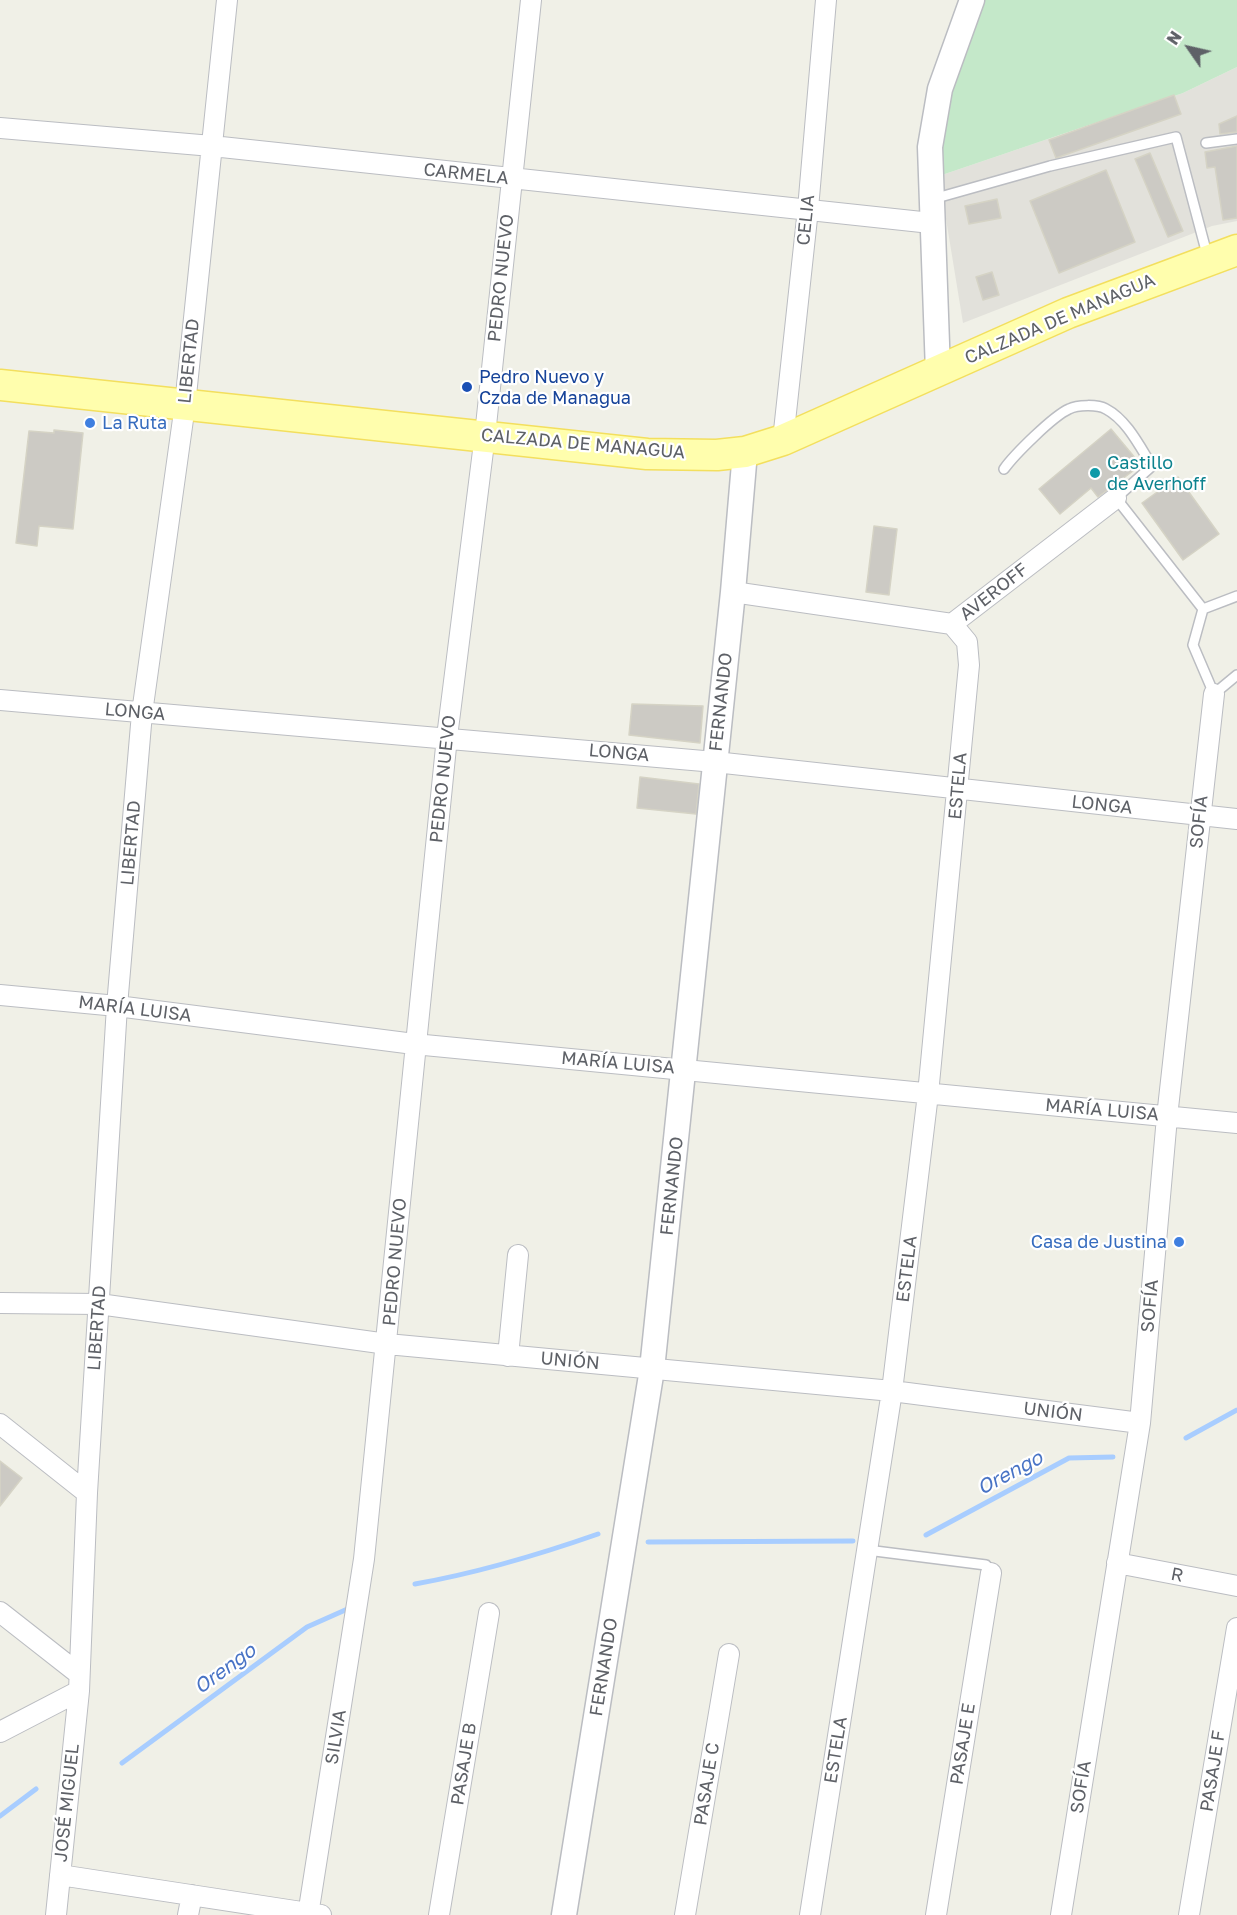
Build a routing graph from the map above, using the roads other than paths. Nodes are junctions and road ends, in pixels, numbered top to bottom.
1 (227, 0) edge
2 (531, 0) edge
3 (826, 0) edge
4 (972, 0) edge
5 (0, 128) edge
6 (1237, 139) edge
7 (1206, 143) dead end
8 (212, 146) junction
9 (512, 178) junction
10 (808, 209) junction
11 (931, 211) junction
12 (1237, 250) edge
13 (1208, 260) junction
14 (938, 372) junction
15 (0, 386) edge
16 (185, 405) junction
17 (485, 435) junction
18 (783, 440) junction
19 (745, 452) junction
20 (1004, 469) dead end
21 (1116, 498) junction
22 (733, 592) junction
23 (1237, 596) edge
24 (1203, 609) junction
25 (952, 624) junction
26 (1237, 675) edge
27 (1214, 694) junction
28 (0, 700) edge
29 (142, 713) junction
30 (447, 737) junction
31 (715, 762) junction
32 (958, 789) junction
33 (1200, 815) junction
34 (1237, 819) edge
35 (0, 995) edge
36 (117, 1006) junction
37 (414, 1044) junction
38 (684, 1070) junction
39 (928, 1094) junction
40 (1167, 1117) junction
41 (1237, 1123) edge
42 (518, 1255) dead end
43 (0, 1303) edge
44 (99, 1304) junction
45 (387, 1344) junction
46 (508, 1356) junction
47 (652, 1369) junction
48 (892, 1391) junction
49 (1140, 1423) junction
50 (0, 1424) edge
51 (87, 1493) junction
52 (867, 1550) junction
53 (364, 1558) joint
54 (1117, 1563) junction
55 (991, 1573) joint
56 (1237, 1586) edge
57 (0, 1612) edge
58 (489, 1612) dead end
59 (1237, 1628) edge
60 (729, 1654) dead end
61 (79, 1682) junction
62 (0, 1732) edge
63 (60, 1875) junction
64 (192, 1895) junction
65 (313, 1914) edge
66 (56, 1915) edge
67 (188, 1915) edge
68 (439, 1915) edge
69 (564, 1915) edge
70 (685, 1915) edge
71 (810, 1915) edge
72 (936, 1915) edge
73 (1061, 1915) edge
74 (1189, 1915) edge

1 - 8 street, LIBERTAD
2 - 9 street, PEDRO NUEVO
3 - 10 street, CELIA
4 - 11 street
5 - 8 street, CARMELA
6 - 7 lane
8 - 9 street, CARMELA
8 - 16 street, LIBERTAD
9 - 10 street, CARMELA
9 - 17 street, PEDRO NUEVO
10 - 11 street, CARMELA
10 - 18 street, CELIA
11 - 13 lane
11 - 14 street
12 - 13 main road, CALZADA DE MANAGUA
13 - 14 main road, CALZADA DE MANAGUA
14 - 18 main road, CALZADA DE MANAGUA
15 - 16 main road, CALZADA DE MANAGUA
16 - 17 main road, CALZADA DE MANAGUA
16 - 29 street, LIBERTAD
17 - 19 main road, CALZADA DE MANAGUA
17 - 30 street, PEDRO NUEVO
18 - 19 main road, CALZADA DE MANAGUA
19 - 22 street, FERNANDO
20 - 21 lane, AVEROFF
21 - 24 lane
21 - 25 street, AVEROFF
22 - 25 street, AVEROFF
22 - 31 street, FERNANDO
23 - 24 lane
24 - 27 lane
25 - 32 street, ESTELA
26 - 27 lane
27 - 33 street, SOFÍA
28 - 29 street, LONGA
29 - 30 street, LONGA
29 - 36 street, LIBERTAD
30 - 31 street, LONGA
30 - 37 street, PEDRO NUEVO
31 - 32 street, LONGA
31 - 38 street, FERNANDO
32 - 33 street, LONGA
32 - 39 street, ESTELA
33 - 34 street, LONGA
33 - 40 street, SOFÍA
35 - 36 street, MARÍA LUISA
36 - 37 street, MARÍA LUISA
36 - 44 street, LIBERTAD
37 - 38 street, MARÍA LUISA
37 - 45 street, PEDRO NUEVO
38 - 39 street, MARÍA LUISA
38 - 47 street, FERNANDO
39 - 40 street, MARÍA LUISA
39 - 48 street, ESTELA
40 - 41 street, MARÍA LUISA
40 - 49 street, SOFÍA
42 - 46 street
43 - 44 street, UNIÓN
44 - 45 street, UNIÓN
44 - 51 street, LIBERTAD
45 - 46 street, UNIÓN
45 - 53 street, PEDRO NUEVO
46 - 47 street, UNIÓN
47 - 48 street, UNIÓN
47 - 69 street, FERNANDO
48 - 49 street, UNIÓN
48 - 52 street, ESTELA
49 - 54 street, SOFÍA
50 - 51 street
51 - 61 street, LIBERTAD
52 - 55 lane
52 - 71 street, ESTELA
53 - 65 street, SILVIA
54 - 56 street, R
54 - 73 street, SOFÍA
55 - 72 street, PASAJE E
57 - 61 street
58 - 68 street, PASAJE B
59 - 74 street, PASAJE F
60 - 70 street, PASAJE C
61 - 62 street
61 - 63 street, JOSÉ MIGUEL
63 - 64 street
63 - 66 street, JOSÉ MIGUEL
64 - 65 street
64 - 67 street

